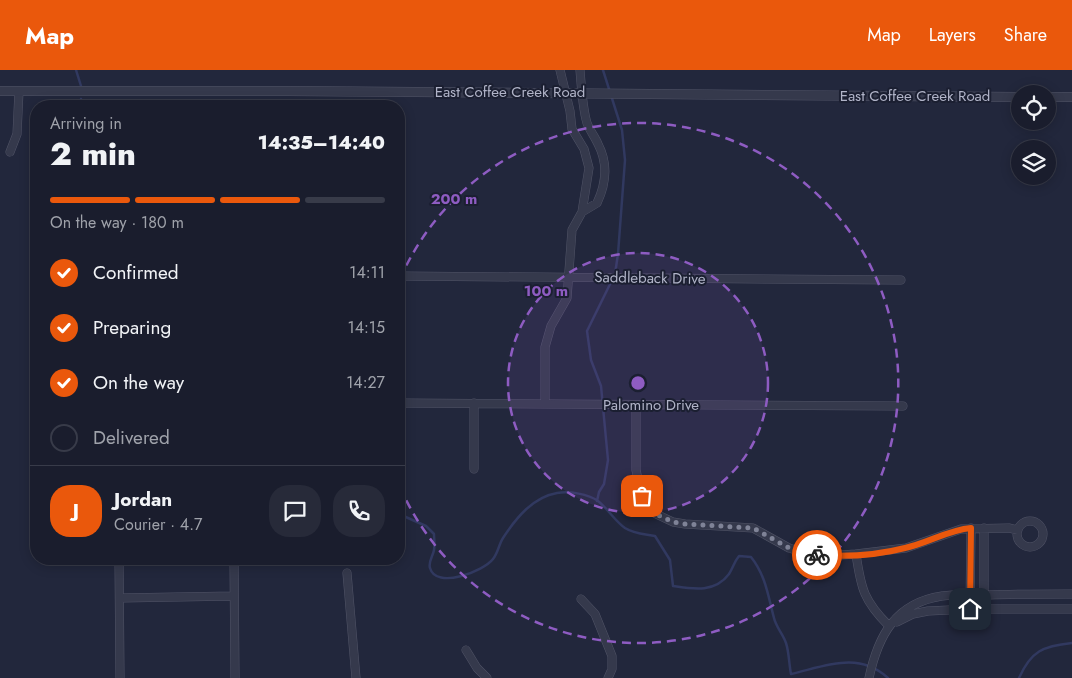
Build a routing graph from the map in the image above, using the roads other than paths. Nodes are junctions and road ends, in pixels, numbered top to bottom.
1 (560, 70) edge
2 (580, 70) edge
3 (0, 91) edge
4 (19, 91) junction
5 (565, 93) junction
6 (582, 93) junction
7 (1011, 97) edge
8 (1056, 97) edge
9 (1072, 97) edge
10 (10, 152) dead end
11 (582, 212) junction
12 (405, 276) edge
13 (568, 277) junction
14 (901, 280) dead end
15 (405, 403) edge
16 (474, 403) junction
17 (545, 404) junction
18 (636, 404) junction
19 (903, 406) dead end
20 (474, 469) dead end
21 (971, 528) junction
22 (984, 528) junction
23 (1018, 530) dead end
24 (856, 554) junction
25 (119, 565) edge
26 (234, 565) edge
27 (347, 573) dead end
28 (1072, 594) edge
29 (970, 595) junction
30 (984, 595) junction
31 (234, 596) junction
32 (120, 598) junction
33 (581, 599) dead end
34 (970, 609) junction
35 (984, 609) junction
36 (1072, 609) edge
37 (889, 626) junction
38 (466, 650) dead end
39 (120, 678) edge
40 (235, 678) edge
41 (356, 678) edge
42 (488, 678) edge
43 (608, 678) edge
44 (869, 678) edge

1 - 5 street
2 - 6 street
3 - 4 street, East Coffee Creek Road
4 - 5 street, East Coffee Creek Road
4 - 10 street
5 - 6 street, East Coffee Creek Road
5 - 11 street
6 - 7 street, East Coffee Creek Road
6 - 11 street
8 - 9 street
11 - 13 street
12 - 13 street, Saddleback Drive
13 - 14 street, Saddleback Drive
13 - 17 street
15 - 16 street, Palomino Drive
16 - 17 street, Palomino Drive
16 - 20 street
17 - 18 street, Palomino Drive
18 - 19 street, Palomino Drive
18 - 24 street
21 - 22 street
21 - 24 street
21 - 29 street
22 - 23 street
22 - 30 street
24 - 37 street
25 - 32 street
26 - 31 street
27 - 41 street
28 - 30 street
29 - 30 street
29 - 34 street
29 - 37 street
30 - 35 street
31 - 32 street
31 - 40 street
32 - 39 street
33 - 43 street
34 - 35 street
34 - 37 street
35 - 36 street
37 - 44 street
38 - 42 street

